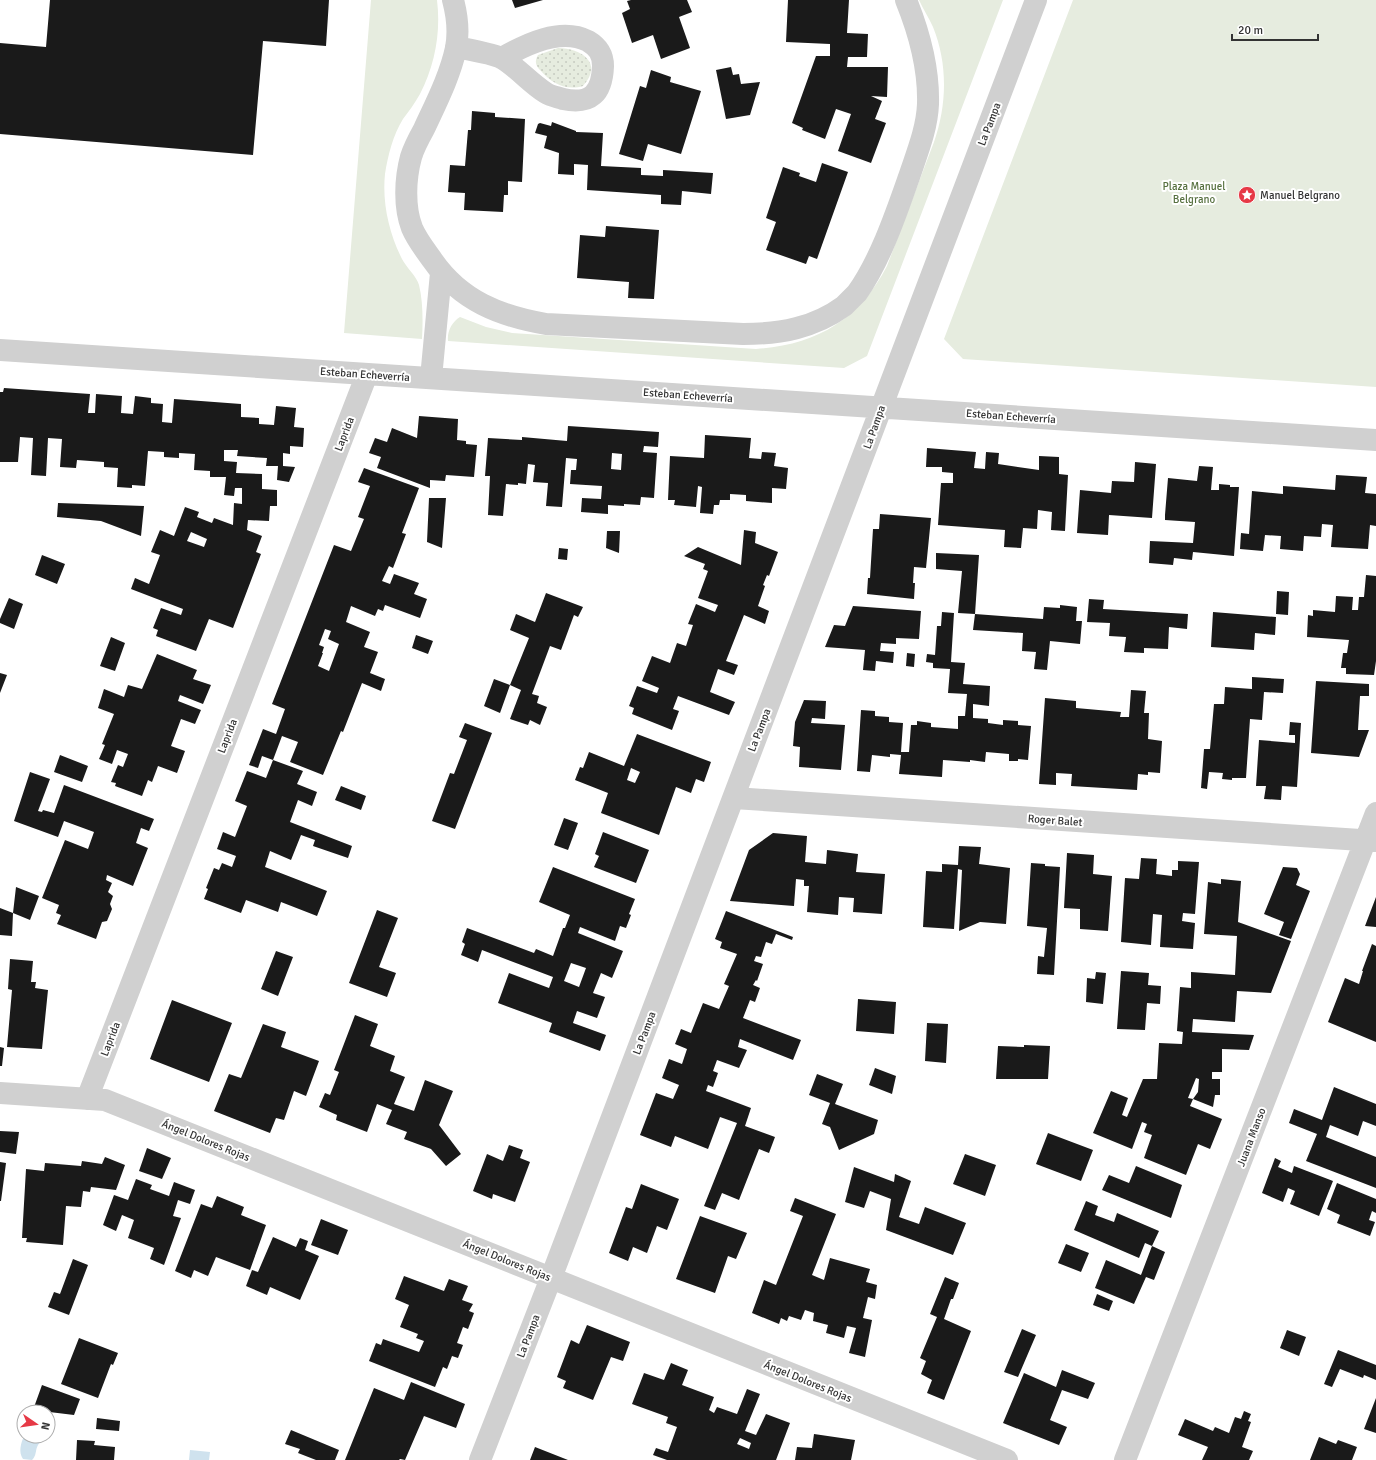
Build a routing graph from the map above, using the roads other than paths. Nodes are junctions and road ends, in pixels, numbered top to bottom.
1 (453, 0) edge
2 (906, 0) edge
3 (1036, 0) edge
4 (456, 47) junction
5 (502, 58) dead end
6 (441, 273) junction
7 (0, 350) edge
8 (367, 374) junction
9 (431, 378) junction
10 (881, 408) junction
11 (1376, 440) edge
12 (734, 798) junction
13 (1376, 813) edge
14 (1371, 841) edge
15 (0, 1093) edge
16 (87, 1099) junction
17 (551, 1278) junction
18 (480, 1460) edge
19 (1007, 1460) edge
20 (1125, 1460) edge

1 - 4 street
2 - 6 street
3 - 10 street, La Pampa
4 - 5 street
4 - 6 street
6 - 9 street
7 - 8 street, Esteban Echeverría
8 - 9 street, Esteban Echeverría
8 - 16 street, Laprida
9 - 10 street, Esteban Echeverría
10 - 11 street, Esteban Echeverría
10 - 12 street, La Pampa
12 - 14 street, Roger Balet
12 - 17 street, La Pampa
13 - 14 street, Juana Manso
14 - 20 street, Juana Manso
15 - 16 street, Ángel Dolores Rojas
16 - 17 street, Ángel Dolores Rojas
17 - 18 street, La Pampa
17 - 19 street, Ángel Dolores Rojas

